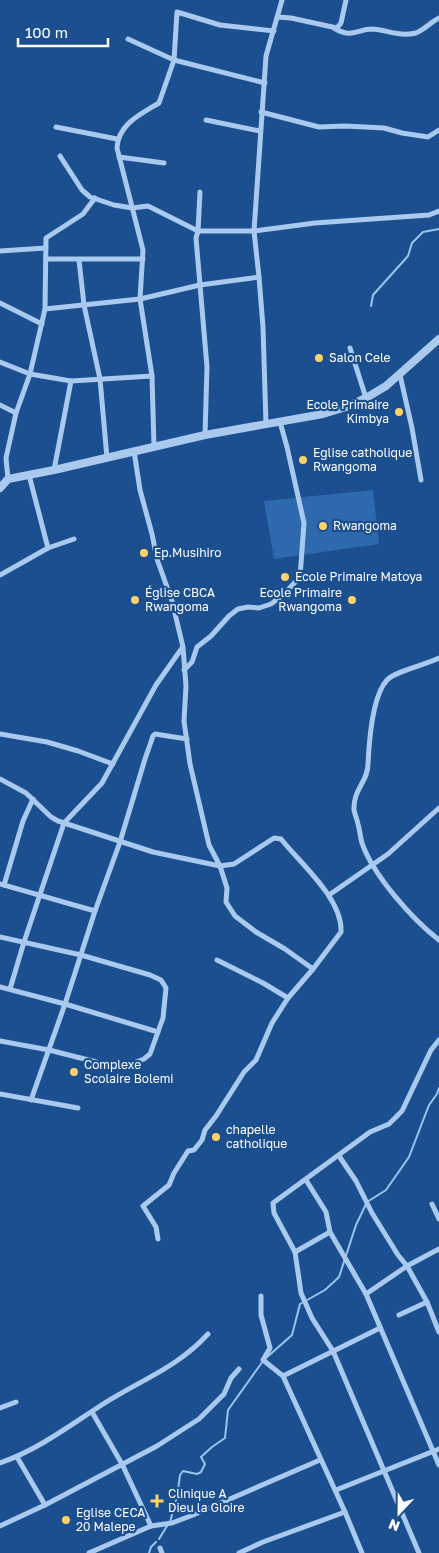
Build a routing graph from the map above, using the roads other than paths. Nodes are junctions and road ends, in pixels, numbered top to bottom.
1 (282, 0) edge
2 (346, 0) edge
3 (278, 17) junction
4 (439, 18) edge
5 (334, 28) junction
6 (274, 31) junction
7 (128, 39) dead end
8 (174, 60) junction
9 (265, 83) junction
10 (261, 112) junction
11 (206, 120) dead end
12 (56, 127) dead end
13 (439, 130) edge
14 (260, 132) junction
15 (117, 139) junction
16 (60, 156) dead end
17 (119, 157) junction
18 (164, 163) dead end
19 (200, 192) dead end
20 (95, 198) junction
21 (132, 208) junction
22 (439, 211) edge
23 (198, 230) junction
24 (254, 231) junction
25 (46, 248) junction
26 (0, 251) edge
27 (142, 259) junction
28 (46, 260) junction
29 (79, 260) junction
30 (260, 277) junction
31 (200, 285) junction
32 (140, 299) junction
33 (0, 303) edge
34 (84, 304) junction
35 (45, 308) junction
36 (42, 324) junction
37 (439, 339) edge
38 (350, 348) dead end
39 (0, 362) edge
40 (30, 374) junction
41 (400, 375) junction
42 (152, 376) junction
43 (100, 379) junction
44 (71, 381) junction
45 (366, 398) junction
46 (0, 405) edge
47 (16, 413) junction
48 (280, 422) junction
49 (266, 424) junction
50 (205, 435) junction
51 (154, 447) junction
52 (134, 451) junction
53 (107, 458) junction
54 (54, 470) junction
55 (29, 475) junction
56 (8, 479) junction
57 (421, 480) dead end
58 (0, 488) edge
59 (74, 539) dead end
60 (48, 548) junction
61 (0, 576) edge
62 (182, 648) junction
63 (439, 658) edge
64 (184, 670) junction
65 (0, 734) edge
66 (187, 740) junction
67 (113, 764) junction
68 (0, 779) edge
69 (33, 799) junction
70 (439, 808) edge
71 (64, 823) junction
72 (120, 842) junction
73 (372, 864) junction
74 (220, 866) junction
75 (2, 885) edge
76 (39, 895) junction
77 (329, 895) junction
78 (95, 911) junction
79 (0, 937) edge
80 (439, 940) edge
81 (24, 942) junction
82 (80, 955) junction
83 (217, 960) dead end
84 (313, 969) junction
85 (0, 987) edge
86 (10, 989) junction
87 (288, 998) junction
88 (65, 1004) junction
89 (158, 1032) junction
90 (439, 1040) edge
91 (0, 1041) edge
92 (50, 1050) junction
93 (0, 1094) edge
94 (31, 1100) junction
95 (78, 1108) dead end
96 (339, 1156) junction
97 (306, 1180) junction
98 (432, 1204) dead end
99 (439, 1219) edge
100 (330, 1232) junction
101 (158, 1239) dead end
102 (439, 1249) edge
103 (295, 1252) junction
104 (407, 1266) junction
105 (366, 1294) junction
106 (261, 1296) dead end
107 (427, 1302) junction
108 (399, 1315) dead end
109 (380, 1328) junction
110 (439, 1332) edge
111 (208, 1334) dead end
112 (333, 1351) junction
113 (240, 1369) dead end
114 (283, 1376) junction
115 (16, 1402) dead end
116 (0, 1408) edge
117 (92, 1412) junction
118 (436, 1450) edge
119 (17, 1457) junction
120 (320, 1460) junction
121 (0, 1463) edge
122 (122, 1464) junction
123 (439, 1465) edge
124 (384, 1471) junction
125 (336, 1490) junction
126 (44, 1505) junction
127 (346, 1512) junction
128 (0, 1526) edge
129 (151, 1526) junction
130 (89, 1553) edge
131 (239, 1553) edge
132 (362, 1553) edge
133 (419, 1553) edge

1 - 3 street
2 - 5 street
3 - 5 street
3 - 6 street
4 - 5 street
6 - 8 street
6 - 9 street
7 - 8 street
8 - 9 street
8 - 15 street
9 - 10 street
10 - 13 street
10 - 14 street
11 - 14 street
12 - 15 street
14 - 24 street
15 - 17 street
16 - 20 street
17 - 18 street
17 - 21 street
19 - 23 street
20 - 21 street
20 - 25 street
21 - 23 street
21 - 27 street
22 - 24 street
23 - 24 street
23 - 31 street
24 - 30 street
25 - 26 street
25 - 28 street
27 - 29 street
27 - 32 street
28 - 29 street
28 - 35 street
29 - 34 street
30 - 31 street
30 - 49 street
31 - 32 street
31 - 50 street
32 - 34 street
32 - 42 street
33 - 36 street
34 - 35 street
34 - 43 street
35 - 36 street
36 - 40 street
37 - 41 street
38 - 45 street
39 - 40 street
40 - 44 street
40 - 47 street
41 - 45 street
41 - 57 street
42 - 43 street
42 - 51 street
43 - 44 street
43 - 53 street
44 - 54 street
45 - 48 street
46 - 47 street
47 - 56 street
48 - 49 street
48 - 64 street
49 - 50 street
50 - 51 street
51 - 52 street
52 - 53 street
52 - 62 street
53 - 54 street
54 - 55 street
55 - 56 street
55 - 60 street
56 - 58 street
59 - 60 street
60 - 61 street
62 - 64 street
62 - 67 street
63 - 73 street
64 - 66 street
65 - 67 street
66 - 72 street
66 - 74 street
67 - 71 street
68 - 69 street
69 - 71 street
69 - 75 street
70 - 73 street
71 - 72 street
71 - 76 street
72 - 74 street
72 - 78 street
73 - 77 street
73 - 80 street
74 - 77 street
74 - 84 street
75 - 76 street
76 - 78 street
76 - 81 street
77 - 84 street
78 - 82 street
79 - 81 street
81 - 82 street
81 - 86 street
82 - 88 street
82 - 89 street
83 - 87 street
84 - 87 street
85 - 86 street
86 - 88 street
87 - 101 street
88 - 89 street
88 - 92 street
89 - 92 street
90 - 96 street
91 - 92 street
92 - 94 street
93 - 94 street
94 - 95 street
96 - 97 street
96 - 104 street
97 - 100 street
97 - 103 street
98 - 99 street
100 - 103 street
100 - 105 street
102 - 104 street
103 - 112 street
104 - 105 street
104 - 107 street
105 - 109 street
106 - 114 street
107 - 108 street
107 - 110 street
109 - 112 street
109 - 118 street
111 - 117 street
112 - 114 street
112 - 124 street
113 - 122 street
114 - 120 street
115 - 116 street
117 - 119 street
117 - 122 street
118 - 123 street
118 - 124 street
119 - 121 street
119 - 126 street
120 - 125 street
120 - 129 street
122 - 126 street
122 - 129 street
124 - 125 street
124 - 133 street
125 - 127 street
126 - 128 street
127 - 131 street
127 - 132 street
129 - 130 street

